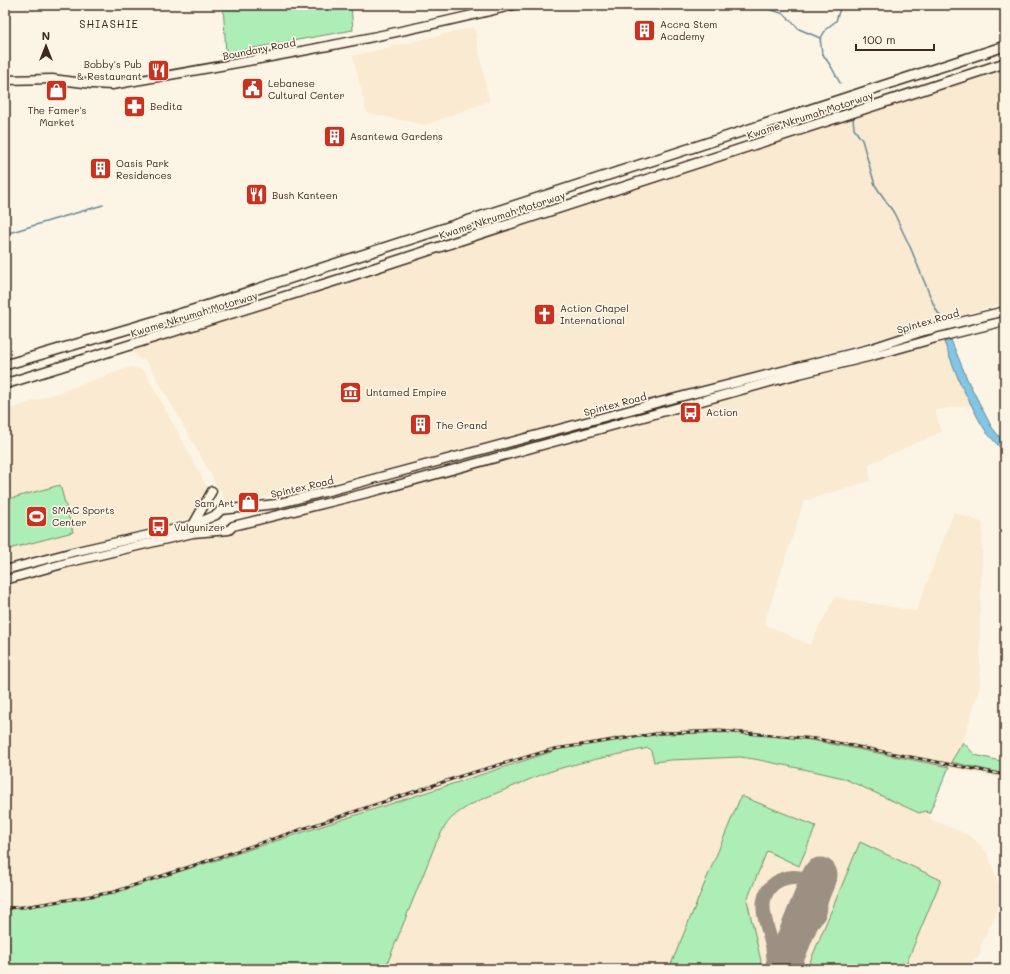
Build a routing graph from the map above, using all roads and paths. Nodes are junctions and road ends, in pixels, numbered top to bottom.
1 (514, 5) edge
2 (1005, 46) edge
3 (1005, 63) edge
4 (5, 80) edge
5 (1005, 311) edge
6 (1005, 321) edge
7 (5, 365) edge
8 (5, 384) edge
9 (212, 491) dead end
10 (229, 510) junction
11 (216, 516) junction
12 (192, 525) junction
13 (233, 526) junction
14 (221, 530) junction
15 (5, 570) edge
16 (5, 580) edge

1 - 4 main road, Boundary Road
2 - 7 highway, Kwame Nkrumah Motorway
3 - 8 highway, Kwame Nkrumah Motorway
5 - 10 main road, Spintex Road
6 - 13 main road, Spintex Road
9 - 12 main road
10 - 11 main road, Spintex Road
10 - 13 main road
11 - 12 main road, Spintex Road
11 - 14 main road
12 - 15 main road, Spintex Road
13 - 14 main road, Spintex Road
14 - 16 main road, Spintex Road

